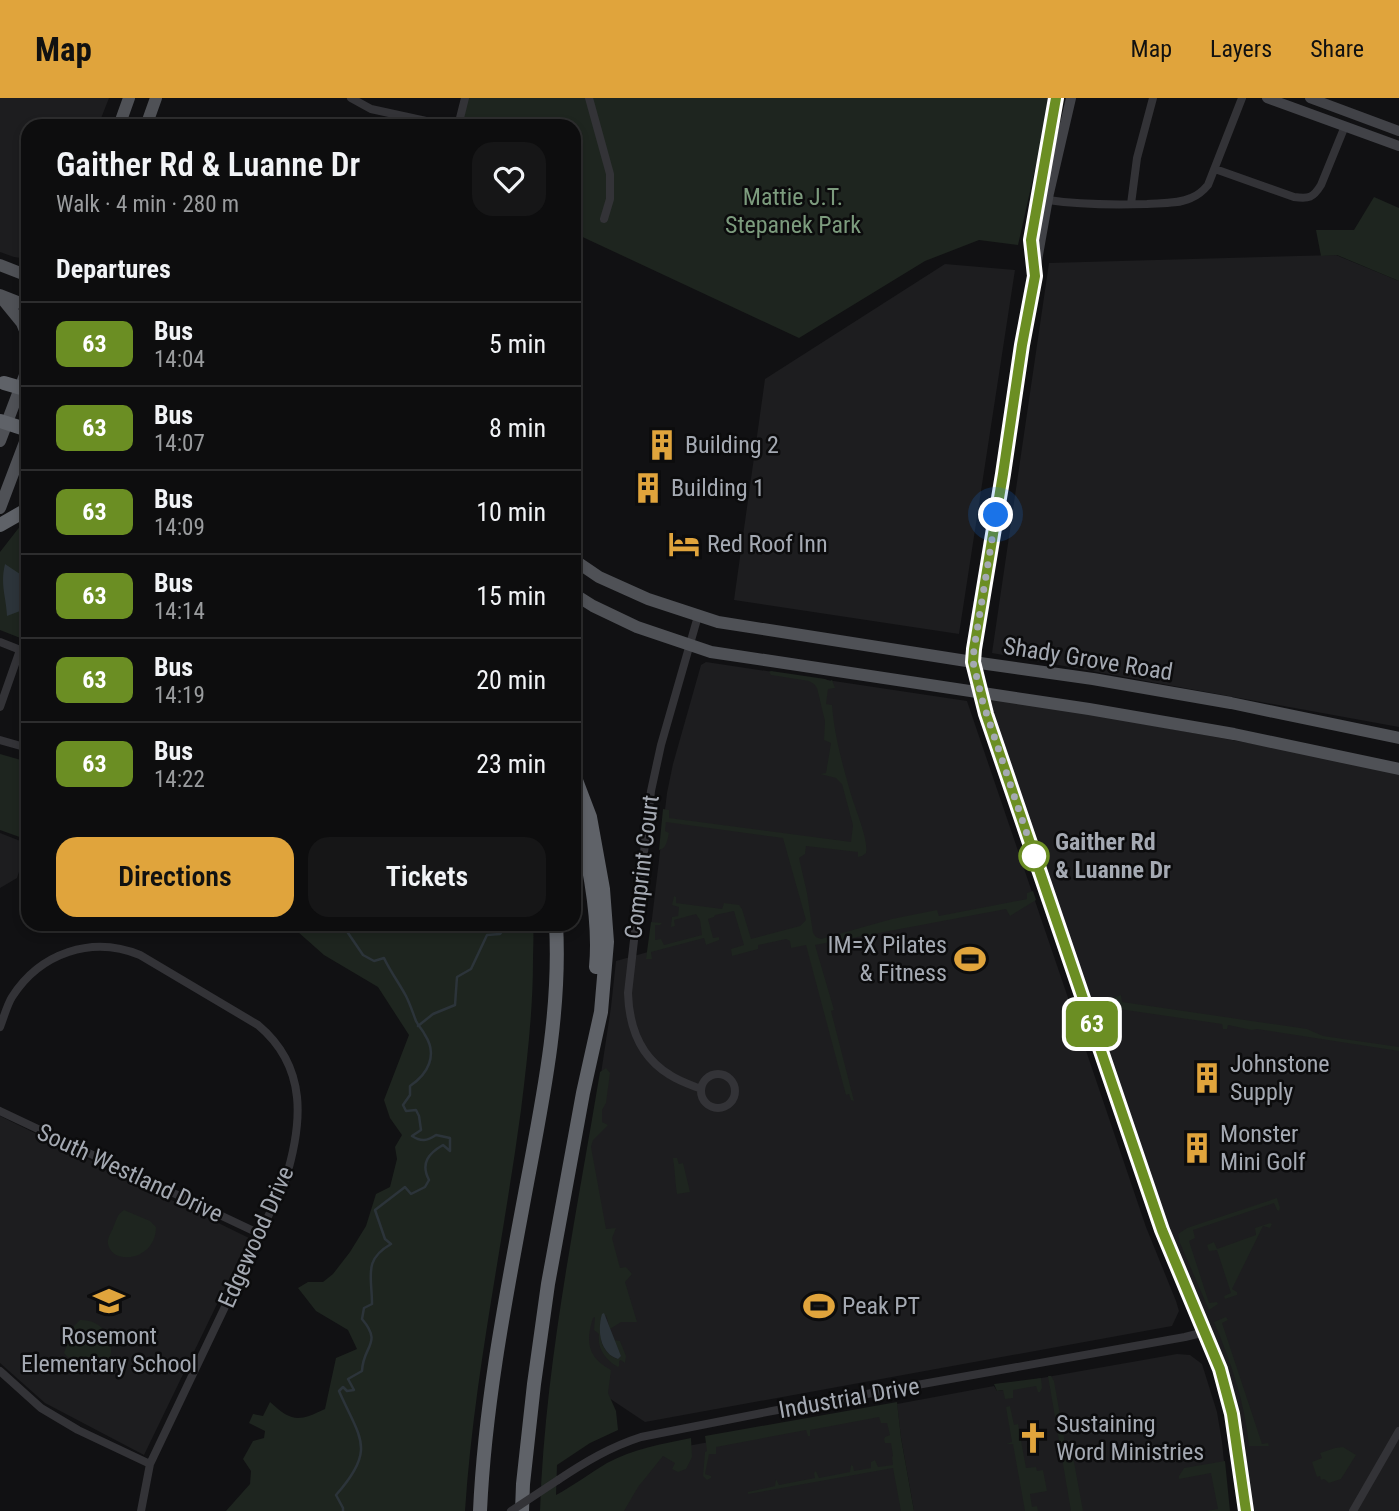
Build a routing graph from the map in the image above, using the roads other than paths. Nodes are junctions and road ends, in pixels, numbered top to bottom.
1 (129, 98) edge
2 (156, 98) edge
3 (351, 98) edge
4 (465, 98) edge
5 (589, 98) edge
6 (1056, 98) edge
7 (1071, 98) edge
8 (1153, 98) edge
9 (1242, 98) edge
10 (1267, 98) edge
11 (1310, 98) edge
12 (122, 119) edge
13 (148, 119) edge
14 (417, 119) edge
15 (460, 119) edge
16 (1345, 126) junction
17 (1399, 131) edge
18 (1399, 146) edge
19 (1215, 169) junction
20 (1048, 200) junction
21 (1131, 204) junction
22 (604, 219) dead end
23 (0, 265) edge
24 (21, 272) edge
25 (1035, 276) junction
26 (0, 296) edge
27 (21, 304) edge
28 (21, 322) edge
29 (2, 382) edge
30 (21, 386) edge
31 (21, 388) edge
32 (0, 421) edge
33 (21, 429) edge
34 (0, 441) edge
35 (21, 451) edge
36 (0, 509) edge
37 (21, 513) edge
38 (0, 525) edge
39 (581, 565) edge
40 (581, 598) edge
41 (698, 617) junction
42 (0, 642) edge
43 (689, 645) junction
44 (21, 650) edge
45 (21, 658) edge
46 (973, 662) junction
47 (980, 693) junction
48 (0, 707) edge
49 (1399, 738) edge
50 (0, 740) edge
51 (1264, 740) junction
52 (21, 746) edge
53 (1332, 763) dead end
54 (1399, 769) edge
55 (581, 793) edge
56 (581, 828) edge
57 (556, 931) edge
58 (0, 1027) edge
59 (701, 1090) junction
60 (583, 1093) junction
61 (0, 1111) edge
62 (260, 1234) junction
63 (1205, 1332) junction
64 (0, 1371) edge
65 (1399, 1431) edge
66 (150, 1464) junction
67 (141, 1511) edge
68 (480, 1511) edge
69 (511, 1511) edge
70 (522, 1511) edge
71 (1246, 1511) edge
72 (1353, 1511) edge

1 - 12 main road
2 - 13 main road
3 - 14 street
4 - 15 street
5 - 22 street
6 - 25 main road
7 - 20 main road
8 - 21 street
9 - 19 street
10 - 16 main road
11 - 17 main road
16 - 18 main road
16 - 19 street
19 - 21 street
20 - 21 street
20 - 25 main road
23 - 24 main road
25 - 46 main road
26 - 27 main road
26 - 28 main road
29 - 31 highway, bridge
30 - 34 main road
32 - 33 highway, bridge
35 - 36 main road
37 - 38 highway
39 - 41 main road, Shady Grove Road
40 - 43 main road, Shady Grove Road
41 - 43 street, Comprint Court
41 - 46 main road, Shady Grove Road
42 - 44 street
43 - 47 main road, Shady Grove Road
43 - 59 street, Comprint Court
45 - 48 street
46 - 47 main road
46 - 49 main road, Shady Grove Road
47 - 51 main road, Shady Grove Road
47 - 63 street
50 - 52 street
51 - 53 main road
51 - 54 main road, Shady Grove Road
55 - 60 highway
56 - 60 highway
57 - 68 highway
58 - 62 street, Edgewood Drive
59 - 59 street, Comprint Court
60 - 70 highway
61 - 62 street, South Westland Drive
62 - 66 street, Edgewood Drive
63 - 69 street, Industrial Drive, bridge
63 - 71 street
64 - 66 street
65 - 72 street
66 - 67 street, Edgewood Drive

